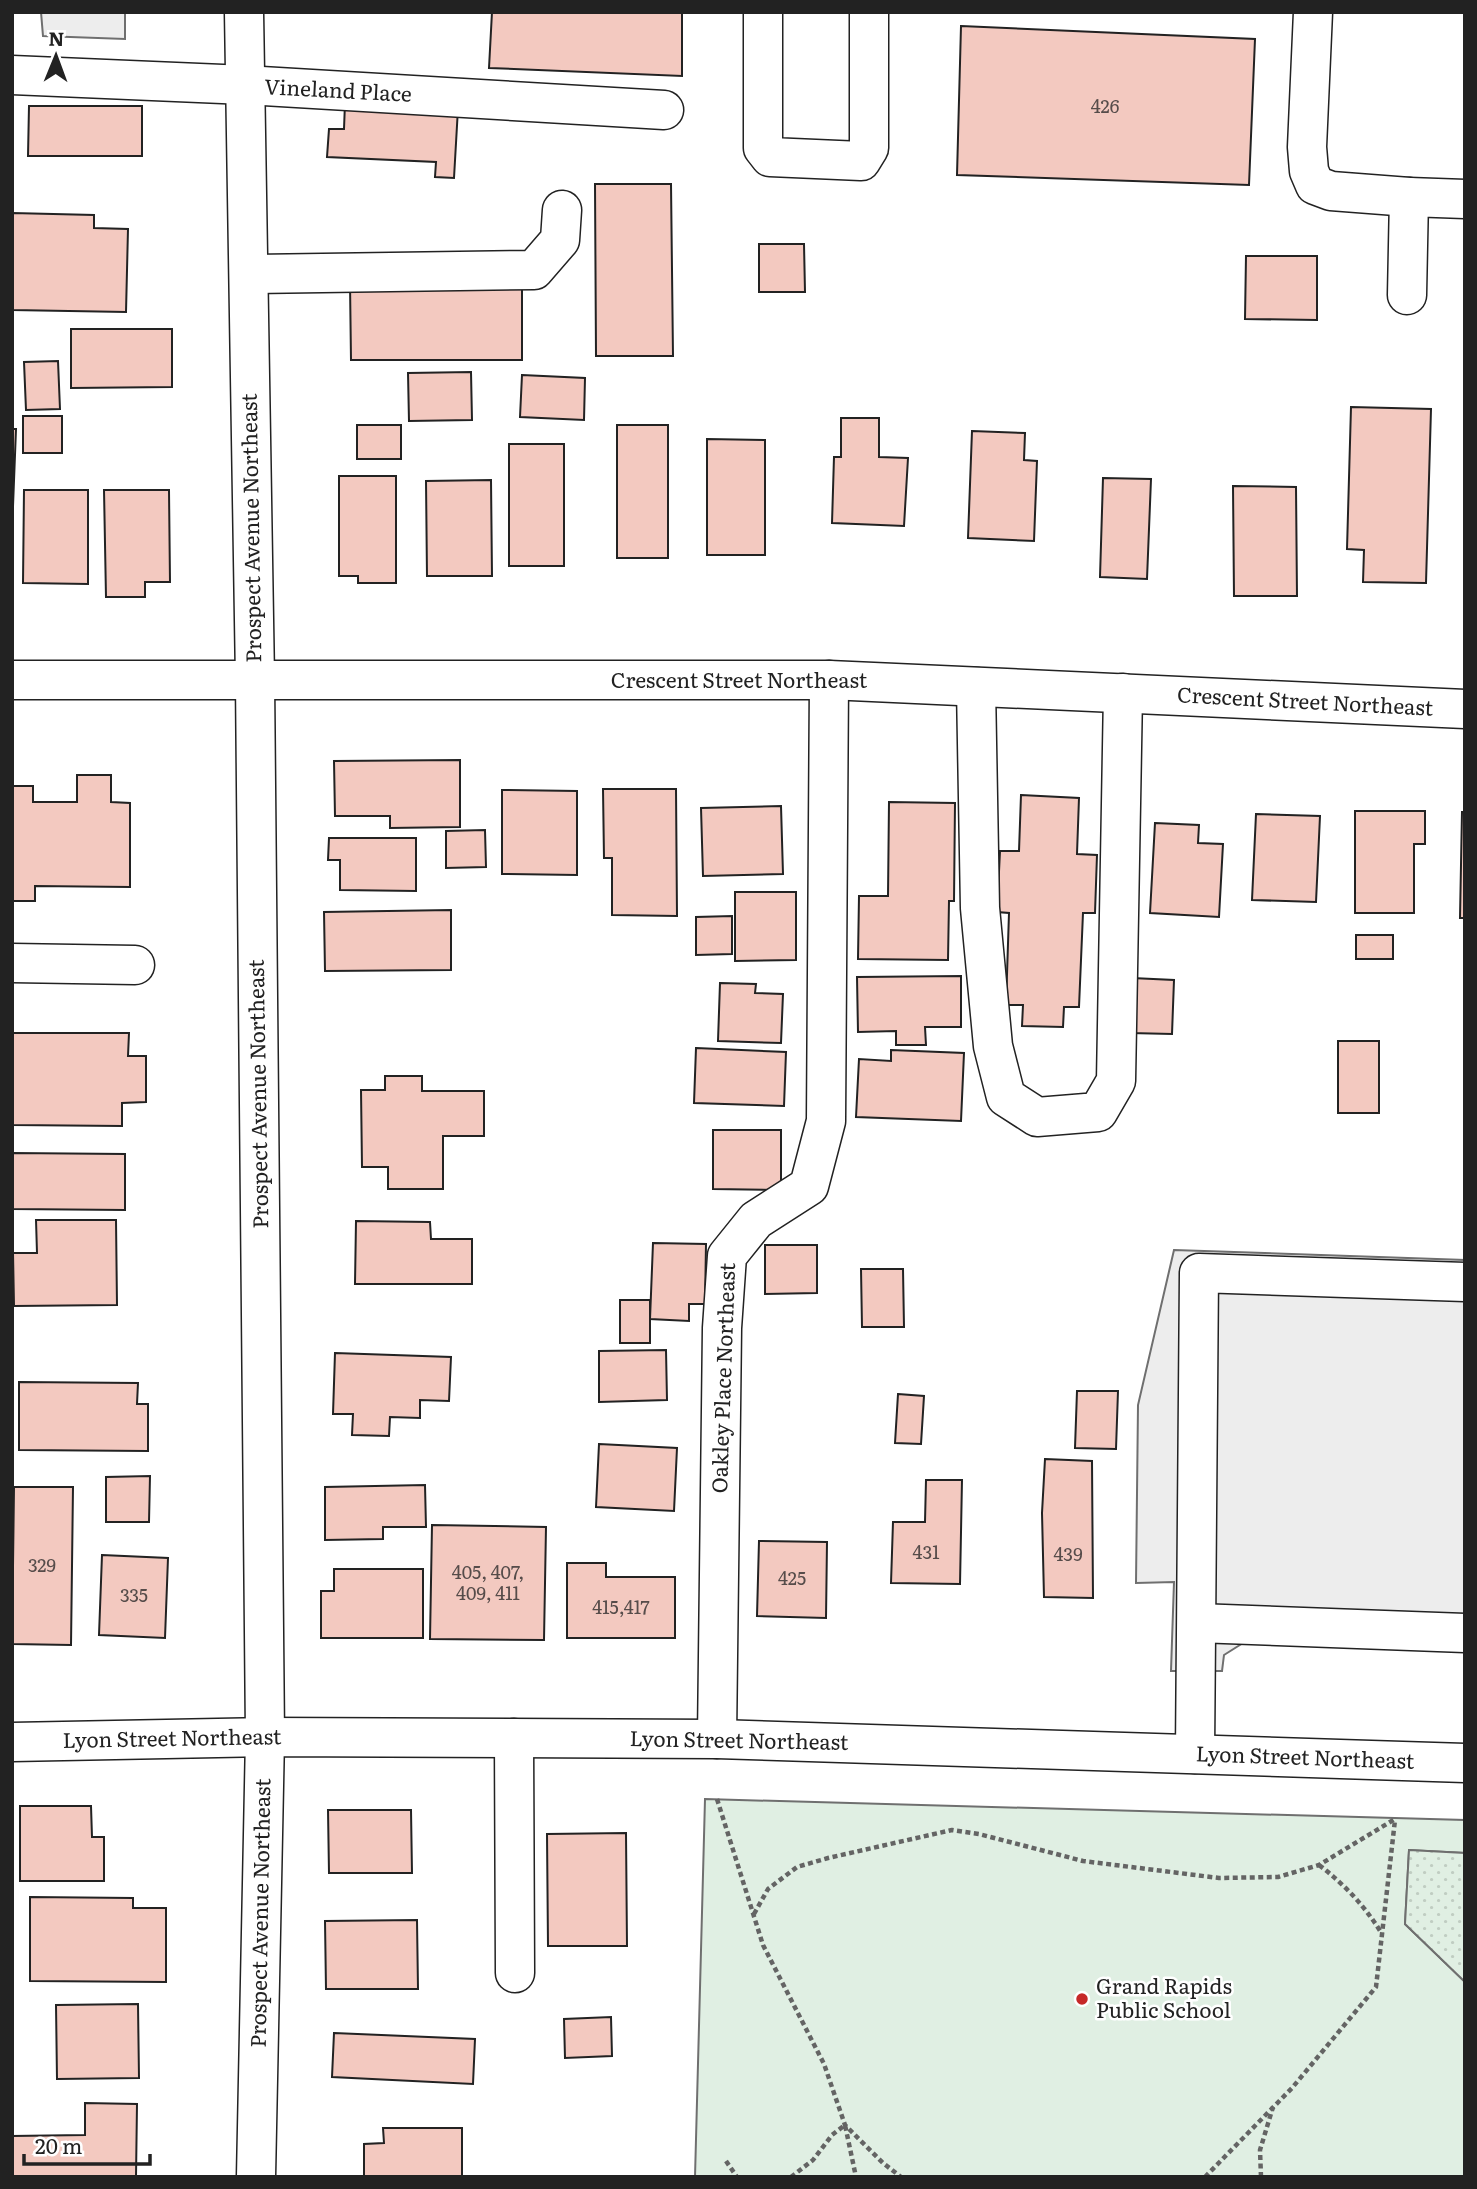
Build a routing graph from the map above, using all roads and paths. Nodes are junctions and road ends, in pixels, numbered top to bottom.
1 (244, 12) edge
2 (763, 12) edge
3 (869, 12) edge
4 (1312, 12) edge
5 (12, 75) edge
6 (246, 85) junction
7 (664, 110) dead end
8 (1409, 197) junction
9 (1465, 199) edge
10 (562, 210) dead end
11 (249, 274) junction
12 (1408, 295) dead end
13 (12, 680) edge
14 (255, 680) junction
15 (829, 680) junction
16 (976, 687) junction
17 (1123, 694) junction
18 (1465, 709) edge
19 (12, 963) edge
20 (135, 965) dead end
21 (1465, 1282) edge
22 (1197, 1623) junction
23 (1465, 1633) edge
24 (265, 1737) junction
25 (514, 1738) junction
26 (717, 1739) junction
27 (12, 1742) edge
28 (1195, 1754) junction
29 (1465, 1763) edge
30 (717, 1799) dead end
31 (1320, 1866) junction
32 (754, 1914) junction
33 (1382, 1934) junction
34 (515, 1973) dead end
35 (1274, 2107) junction
36 (845, 2125) junction
37 (726, 2161) dead end
38 (256, 2177) edge
39 (737, 2177) edge
40 (791, 2177) edge
41 (856, 2177) edge
42 (901, 2177) edge
43 (1205, 2177) edge
44 (1261, 2177) edge

1 - 6 street, Prospect Avenue Northeast
2 - 3 street
4 - 8 street
5 - 6 street, Vineland Place
6 - 7 street, Vineland Place
6 - 11 street, Prospect Avenue Northeast
8 - 9 street
8 - 12 street
10 - 11 street
11 - 14 street, Prospect Avenue Northeast
13 - 14 street, Crescent Street Northeast
14 - 15 street, Crescent Street Northeast
14 - 24 street, Prospect Avenue Northeast
15 - 16 street, Crescent Street Northeast
15 - 26 street, Oakley Place Northeast
16 - 17 street, Crescent Street Northeast
16 - 17 street
17 - 18 street, Crescent Street Northeast
19 - 20 street
21 - 22 street
22 - 23 street
22 - 28 street
24 - 25 street, Lyon Street Northeast
24 - 27 street, Lyon Street Northeast
24 - 38 street, Prospect Avenue Northeast
25 - 26 street, Lyon Street Northeast
25 - 34 street
26 - 28 street, Lyon Street Northeast
28 - 29 street, Lyon Street Northeast
30 - 32 path
31 - 32 path
31 - 33 path
31 - 33 path
32 - 36 path
33 - 35 path
35 - 43 path
35 - 44 path
36 - 40 path
36 - 41 path
36 - 42 path
37 - 39 path

